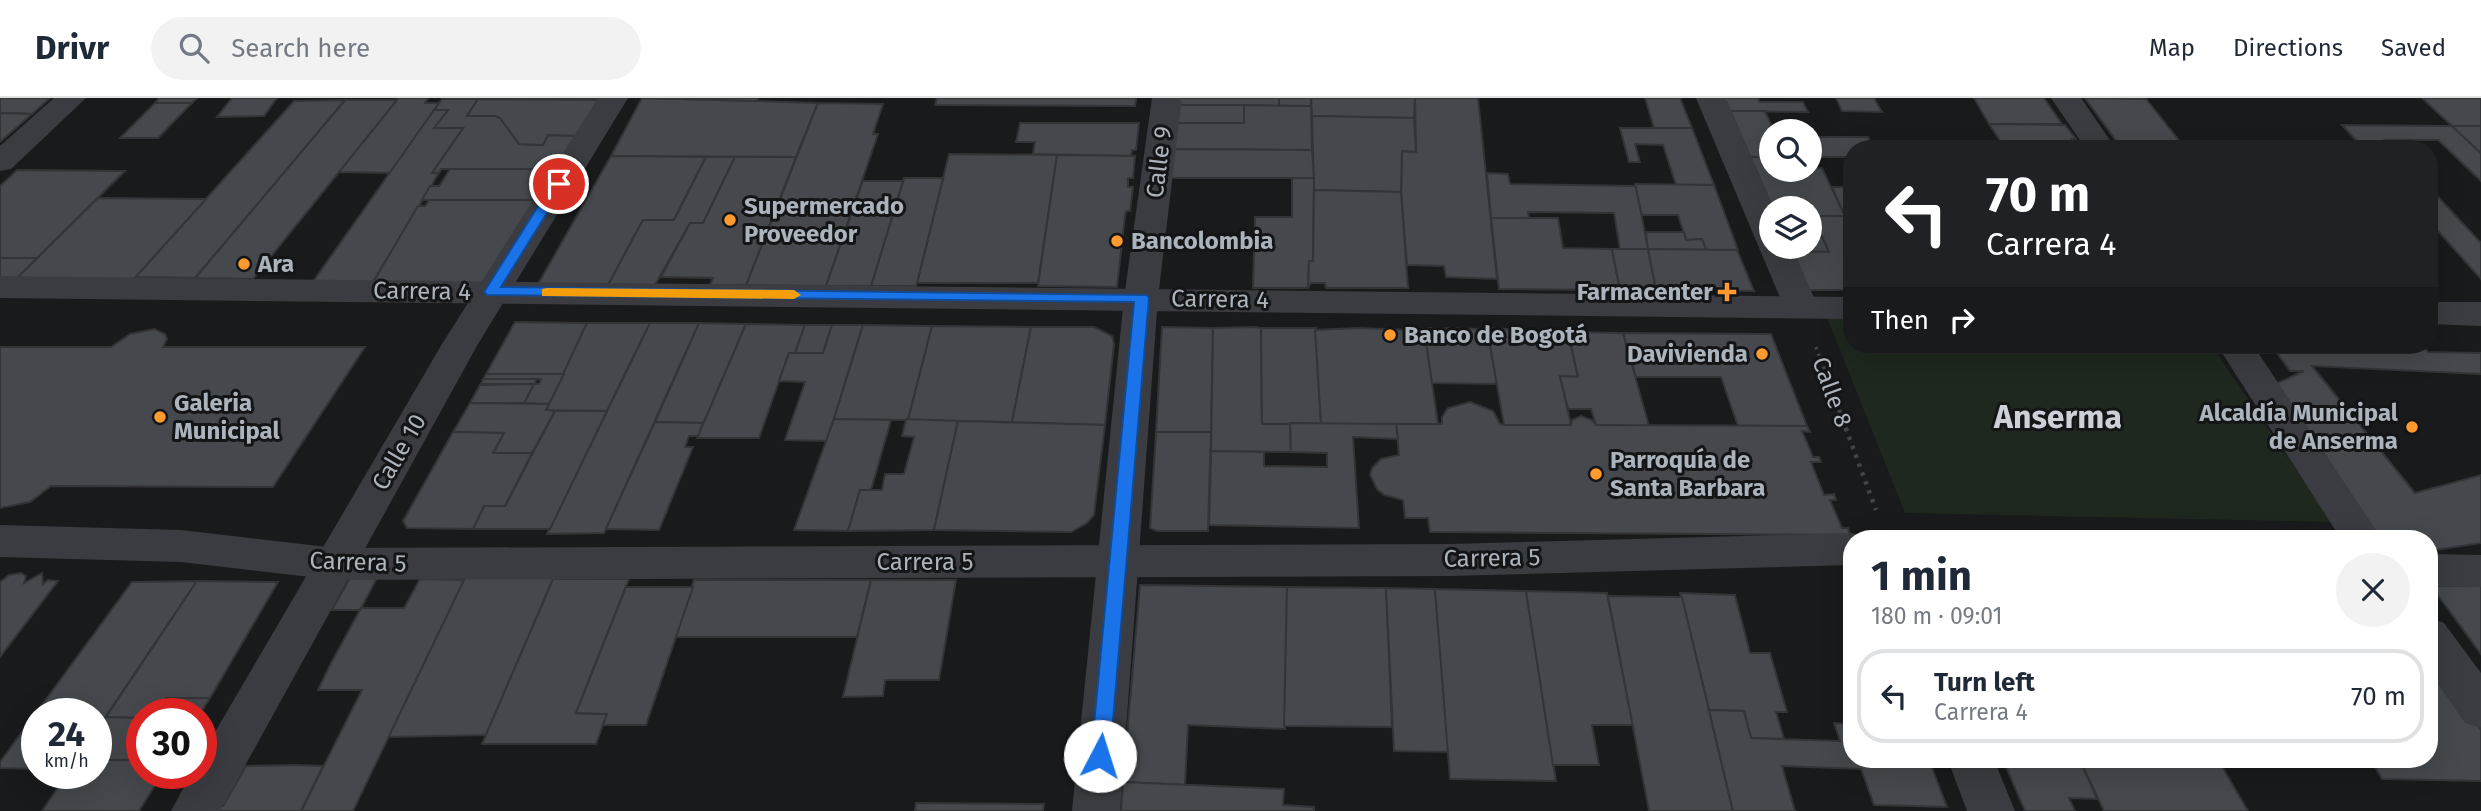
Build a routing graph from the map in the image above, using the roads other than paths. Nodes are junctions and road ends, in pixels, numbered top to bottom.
1 (71, 98) edge
2 (613, 98) edge
3 (1167, 98) edge
4 (1711, 98) edge
5 (2066, 98) edge
6 (2095, 140) edge
7 (0, 162) edge
8 (1759, 210) edge
9 (1780, 259) edge
10 (0, 287) edge
11 (492, 292) junction
12 (1142, 298) junction
13 (1801, 307) junction
14 (1843, 308) edge
15 (2438, 313) edge
16 (2481, 314) edge
17 (2241, 354) edge
18 (2356, 530) edge
19 (0, 541) edge
20 (1843, 549) edge
21 (1118, 562) junction
22 (336, 564) junction
23 (2438, 570) edge
24 (2481, 571) edge
25 (2438, 649) edge
26 (2481, 709) edge
27 (1974, 768) edge
28 (195, 811) edge
29 (1096, 811) edge
30 (1991, 811) edge

1 - 7 street
2 - 11 street, Calle 10
3 - 12 street, Calle 9
4 - 8 street
5 - 6 street
9 - 13 street
10 - 11 street, Carrera 4
11 - 12 street, Carrera 4
11 - 22 street, Calle 10
12 - 13 street, Carrera 4
12 - 21 street, Calle 9
13 - 14 street, Carrera 4
15 - 16 street
17 - 18 street
19 - 22 street, Carrera 5
20 - 21 street, Carrera 5
21 - 22 street, Carrera 5
21 - 29 street, Calle 9
22 - 28 street, Calle 10
23 - 24 street
25 - 26 street
27 - 30 street

